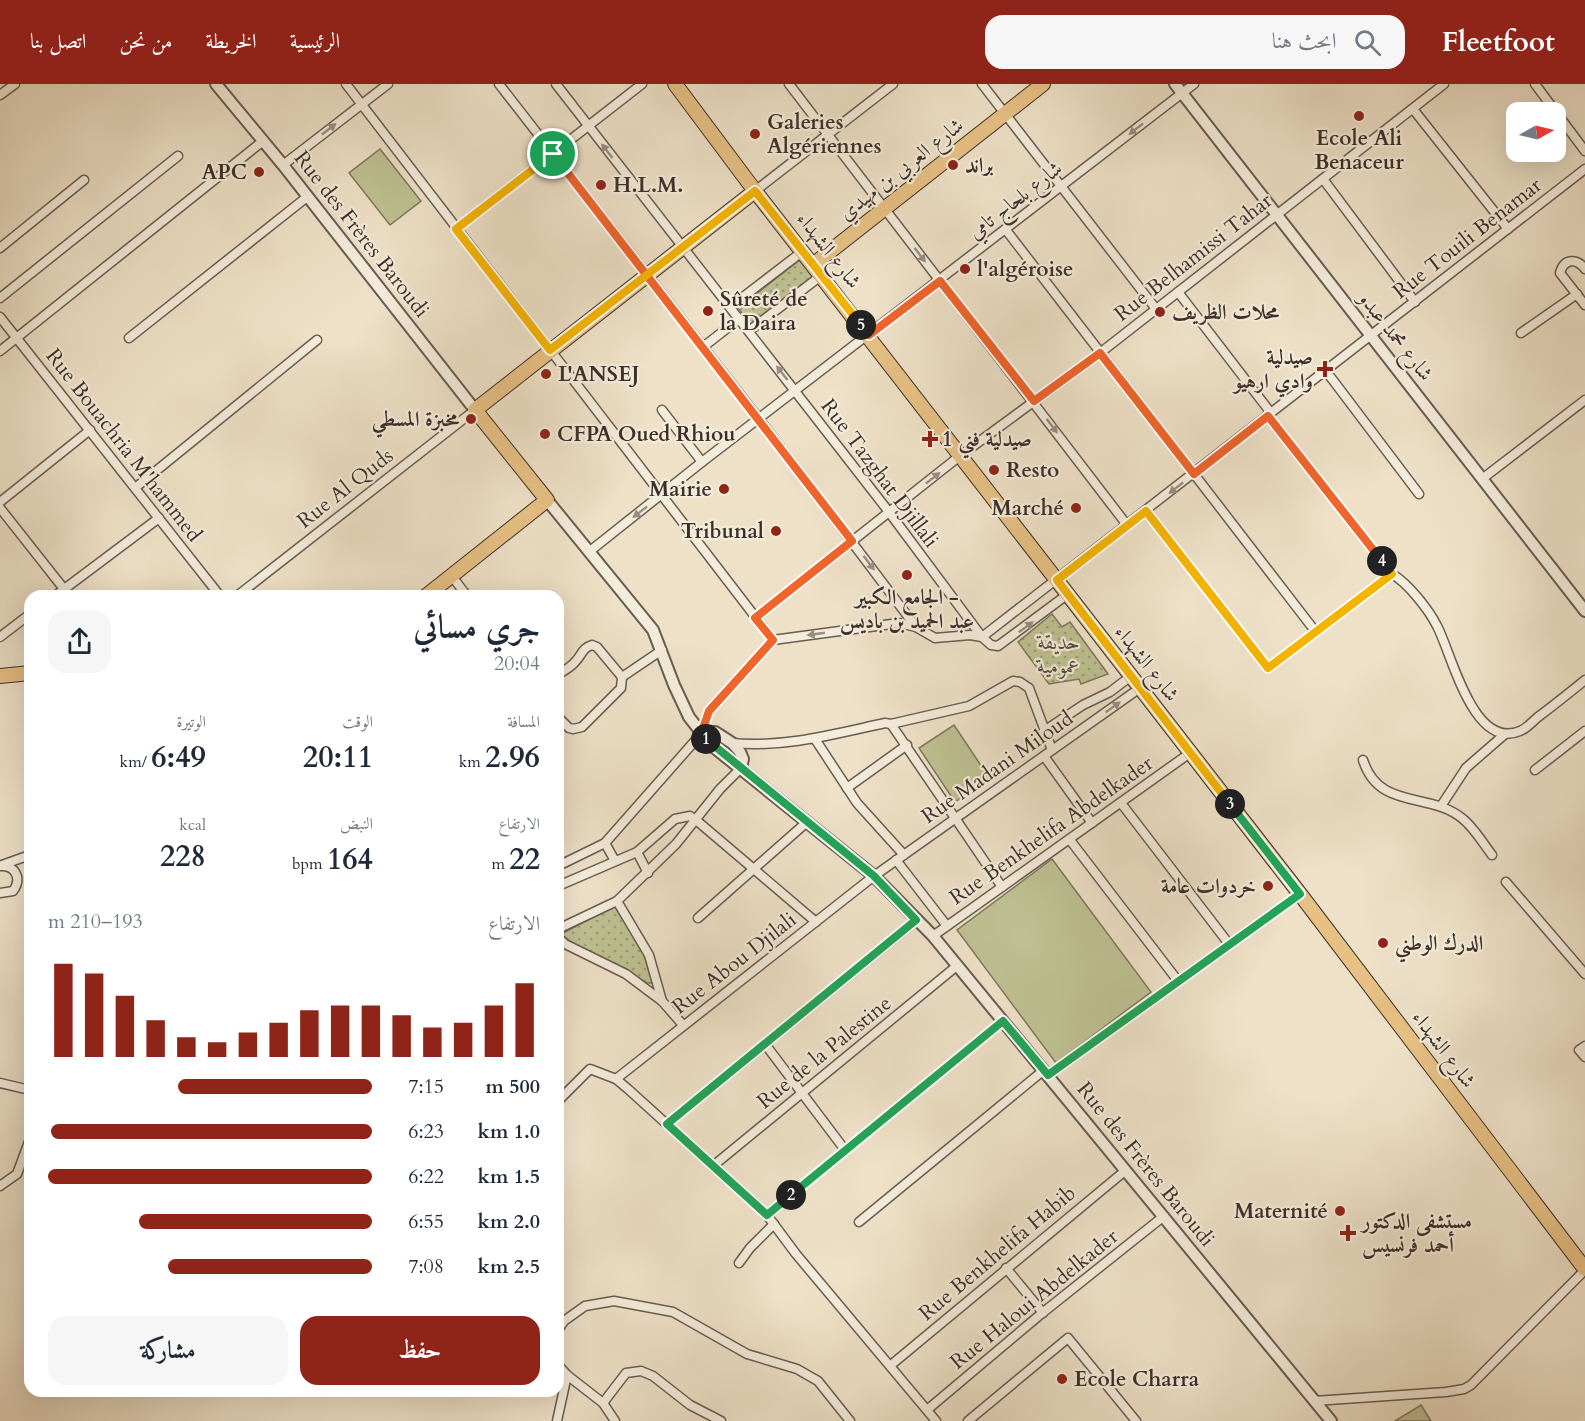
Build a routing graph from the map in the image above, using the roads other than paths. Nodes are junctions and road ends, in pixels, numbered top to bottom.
1 (15, 84) edge
2 (216, 84) edge
3 (346, 84) edge
4 (388, 84) edge
5 (499, 84) edge
6 (556, 84) edge
7 (642, 84) edge
8 (675, 84) edge
9 (789, 84) edge
10 (893, 84) edge
11 (982, 84) edge
12 (1043, 84) edge
13 (1194, 84) edge
14 (1444, 84) edge
15 (1536, 84) edge
16 (1179, 89) edge
17 (0, 95) edge
18 (361, 104) junction
19 (1413, 109) junction
20 (1006, 113) junction
21 (588, 127) junction
22 (829, 135) junction
23 (263, 141) junction
24 (1585, 151) edge
25 (553, 154) junction
26 (178, 156) dead end
27 (283, 165) junction
28 (1585, 169) edge
29 (1323, 179) junction
30 (84, 180) dead end
31 (1061, 187) junction
32 (755, 191) junction
33 (307, 197) junction
34 (885, 208) junction
35 (1277, 214) junction
36 (456, 229) junction
37 (1508, 229) junction
38 (1006, 230) junction
39 (682, 247) junction
40 (0, 248) edge
41 (803, 251) junction
42 (818, 269) junction
43 (1585, 269) edge
44 (646, 276) junction
45 (940, 281) junction
46 (1178, 292) junction
47 (1576, 294) junction
48 (0, 298) edge
49 (1415, 302) junction
50 (1585, 305) edge
51 (730, 307) junction
52 (1156, 309) junction
53 (0, 317) edge
54 (739, 319) junction
55 (749, 331) junction
56 (1521, 333) dead end
57 (869, 335) junction
58 (1371, 336) junction
59 (17, 338) junction
60 (129, 338) dead end
61 (317, 340) dead end
62 (703, 347) junction
63 (550, 350) junction
64 (0, 351) edge
65 (1100, 353) junction
66 (1326, 371) junction
67 (796, 392) junction
68 (1585, 400) edge
69 (1034, 401) junction
70 (475, 410) junction
71 (662, 410) dead end
72 (1270, 415) junction
73 (759, 419) junction
74 (90, 430) junction
75 (961, 455) junction
76 (702, 462) junction
77 (1194, 474) junction
78 (1482, 479) junction
79 (135, 488) junction
80 (1419, 494) dead end
81 (660, 496) junction
82 (547, 500) junction
83 (0, 501) edge
84 (0, 508) edge
85 (1146, 511) junction
86 (889, 512) junction
87 (159, 518) junction
88 (1127, 525) junction
89 (852, 541) junction
90 (590, 551) junction
91 (1392, 574) junction
92 (451, 575) junction
93 (1057, 580) junction
94 (64, 589) joint
95 (215, 590) edge
96 (245, 590) edge
97 (433, 590) edge
98 (462, 590) edge
99 (1068, 594) junction
100 (1585, 611) edge
101 (755, 618) junction
102 (24, 619) edge
103 (916, 627) junction
104 (1315, 631) junction
105 (0, 637) edge
106 (982, 637) junction
107 (773, 640) junction
108 (662, 650) junction
109 (564, 670) edge
110 (24, 674) edge
111 (0, 676) edge
112 (1131, 676) junction
113 (622, 677) junction
114 (1585, 680) edge
115 (1140, 688) junction
116 (564, 724) edge
117 (891, 724) junction
118 (1044, 731) junction
119 (1585, 731) edge
120 (701, 734) junction
121 (1505, 734) junction
122 (815, 739) junction
123 (732, 743) junction
124 (907, 746) junction
125 (1052, 750) junction
126 (1190, 753) junction
127 (1044, 756) junction
128 (1363, 760) dead end
129 (741, 768) junction
130 (1534, 770) dead end
131 (847, 788) junction
132 (1121, 802) junction
133 (1441, 806) junction
134 (954, 819) junction
135 (696, 820) junction
136 (807, 822) junction
137 (1092, 823) junction
138 (1070, 840) junction
139 (605, 843) junction
140 (637, 852) junction
141 (1492, 855) dead end
142 (24, 857) edge
143 (900, 857) junction
144 (615, 861) junction
145 (564, 863) edge
146 (1, 866) edge
147 (754, 869) junction
148 (648, 873) junction
149 (874, 876) junction
150 (1506, 882) dead end
151 (564, 883) edge
152 (1002, 887) junction
153 (0, 893) edge
154 (1300, 894) junction
155 (617, 902) junction
156 (698, 918) dead end
157 (916, 920) junction
158 (816, 922) junction
159 (564, 926) edge
160 (948, 926) junction
161 (933, 936) junction
162 (564, 943) edge
163 (1229, 944) junction
164 (957, 965) junction
165 (1585, 974) edge
166 (1178, 981) junction
167 (662, 1001) junction
168 (1003, 1021) junction
169 (683, 1025) junction
170 (765, 1044) junction
171 (1585, 1046) edge
172 (1585, 1058) edge
173 (1046, 1072) junction
174 (616, 1079) junction
175 (0, 1083) edge
176 (24, 1089) edge
177 (802, 1093) junction
178 (564, 1095) edge
179 (667, 1124) junction
180 (845, 1150) junction
181 (24, 1154) edge
182 (713, 1166) junction
183 (1126, 1170) junction
184 (0, 1186) edge
185 (767, 1215) junction
186 (1164, 1216) junction
187 (859, 1222) dead end
188 (774, 1224) junction
189 (739, 1263) dead end
190 (1006, 1268) junction
191 (1585, 1269) edge
192 (1044, 1313) junction
193 (564, 1321) edge
194 (891, 1365) junction
195 (564, 1372) edge
196 (567, 1375) junction
197 (564, 1389) edge
198 (562, 1397) edge
199 (1314, 1401) junction
200 (603, 1403) junction
201 (927, 1410) junction
202 (1324, 1419) edge
203 (557, 1421) edge
204 (615, 1421) edge
205 (722, 1421) edge
206 (850, 1421) edge
207 (936, 1421) edge
208 (968, 1421) edge
209 (1136, 1421) edge

1 - 17 street
2 - 23 street, Rue des Frères Baroudi
3 - 18 street
4 - 18 street
5 - 25 street
6 - 21 street
7 - 21 street
8 - 32 main road, شارع الشهداء
9 - 22 street
10 - 22 street
11 - 20 street
12 - 20 main road, شارع العربي بن مهيدي
13 - 16 street, شارع بلحاج تامي
14 - 19 street, Rue Belhamissi Tahar
15 - 24 street
16 -> 31 street, شارع بلحاج تامي
16 - 35 street, شارع محمد عبدو
27 -> 18 street
18 - 36 street
19 - 29 street, Rue Belhamissi Tahar
19 - 37 street
20 - 31 street
20 - 34 main road, شارع العربي بن مهيدي
21 - 25 street
39 -> 21 street
22 - 32 street
22 - 34 street
23 - 27 street, Rue des Frères Baroudi
23 - 59 street
25 - 36 street
25 - 44 street
26 - 48 street
27 - 33 street, Rue des Frères Baroudi
28 - 37 street, Rue Touili Benamar
29 - 35 street, Rue Belhamissi Tahar
29 - 49 street
30 - 40 street
31 - 38 street, شارع بلحاج تامي
31 - 52 street
32 - 39 main road
32 - 41 main road, شارع الشهداء
33 - 60 street
33 - 70 street, Rue des Frères Baroudi
34 - 42 main road, شارع العربي بن مهيدي
34 -> 45 street
35 - 46 street, Rue Belhamissi Tahar
35 - 58 street, شارع محمد عبدو
36 - 63 street
37 - 49 street, Rue Touili Benamar
38 - 45 street, شارع بلحاج تامي
38 - 65 street
39 - 44 main road
39 - 51 street, Rue Tazghat Djillali
41 - 42 main road, شارع الشهداء
41 - 51 street
42 - 55 street
42 - 57 main road, شارع الشهداء
43 - 47 street
44 - 62 street
44 - 63 main road
45 - 57 street, شارع بلحاج تامي
45 - 69 street
46 - 52 street, Rue Belhamissi Tahar
46 - 72 street
47 - 50 street
47 - 56 street
49 - 58 street, Rue Touili Benamar
51 - 54 street, Rue Tazghat Djillali
52 - 65 street, Rue Belhamissi Tahar
53 - 59 street, Rue Bouachria M'hammed
54 - 55 street, Rue Tazghat Djillali
54 - 62 street
67 -> 55 street, Rue Tazghat Djillali
57 - 67 street, شارع بلحاج تامي
57 - 75 main road, شارع الشهداء
58 - 66 street, Rue Touili Benamar
58 - 78 street, شارع محمد عبدو
59 - 64 street
59 - 74 street, Rue Bouachria M'hammed
61 - 79 street
62 - 73 street
63 - 70 main road
63 - 81 street
65 - 69 street, Rue Belhamissi Tahar
65 - 77 street
66 - 72 street, Rue Touili Benamar
66 - 80 street
67 - 73 street, شارع بلحاج تامي
67 - 86 street, Rue Tazghat Djillali
68 - 78 street
69 - 75 street, Rue Belhamissi Tahar
69 -> 88 street
70 - 82 main road
70 - 96 street, Rue Al Quds
71 - 76 street
72 - 77 street, Rue Touili Benamar
72 - 91 street
73 - 76 street, شارع بلحاج تامي
73 - 89 street
74 - 79 street, Rue Bouachria M'hammed
74 - 83 street
86 -> 75 street, Rue Belhamissi Tahar
75 - 93 main road, شارع الشهداء
76 - 81 street, شارع بلحاج تامي
77 -> 85 street, Rue Touili Benamar
77 - 104 street
78 - 100 street, شارع محمد عبدو
79 - 87 street, Rue Bouachria M'hammed
81 -> 90 street, شارع بلحاج تامي
81 - 101 street
82 - 90 street
82 - 92 main road
84 - 94 street
85 - 88 street, Rue Touili Benamar
85 - 104 street
86 - 89 street, Rue Belhamissi Tahar
86 - 106 street, Rue Tazghat Djillali
87 - 94 street
87 - 95 street, Rue Bouachria M'hammed
88 - 93 street, Rue Touili Benamar
89 - 101 street, Rue Belhamissi Tahar
89 -> 103 street
90 - 108 street
91 - 104 street
91 - 121 street
92 - 97 main road
92 - 98 street
93 - 99 main road, شارع الشهداء
93 - 106 street, Rue Touili Benamar
106 -> 99 street
99 - 112 main road, شارع الشهداء
101 - 107 street
102 - 105 street
103 - 106 street
103 -> 107 street
107 - 120 street
108 - 113 street
108 - 120 street
109 - 113 street
110 - 111 main road
112 - 115 main road, شارع الشهداء
112 - 118 street, Rue Madani Miloud
113 - 116 street
114 - 121 street
125 -> 115 street, Rue Madani Miloud
115 - 126 main road, شارع الشهداء
117 - 118 street
117 - 122 street
117 - 124 street
118 - 125 street
119 - 130 street
120 - 123 street
120 - 129 street, Rue des Frères Baroudi
120 - 139 street
121 - 133 street
122 - 123 street
122 - 131 street
123 - 129 street
124 - 131 street
124 - 134 street
125 - 127 street, Rue Madani Miloud
126 - 132 street, Rue Benkhelifa Abdelkader
126 - 154 main road, شارع الشهداء
127 - 134 street, Rue Madani Miloud
127 - 137 street
128 - 133 street
129 - 135 street
129 - 136 street, Rue des Frères Baroudi
131 - 143 street
132 - 137 street, Rue Benkhelifa Abdelkader
132 - 163 street
133 - 141 street
134 - 143 street, Rue Madani Miloud
134 - 152 street
135 - 140 street
135 - 147 street
135 - 148 street
136 - 147 street
136 - 149 street, Rue des Frères Baroudi
137 - 138 street, Rue Benkhelifa Abdelkader
138 - 152 street, Rue Benkhelifa Abdelkader
138 - 166 street
139 - 144 street
139 - 145 street
140 - 144 street
140 - 148 street
142 - 146 street
143 - 149 street, Rue Madani Miloud
143 - 160 street
144 - 151 street
146 - 153 street
147 - 156 street
147 - 158 street
148 - 155 street
149 - 157 street, Rue des Frères Baroudi
149 - 158 street, Rue Abou Djilali
150 - 165 street
152 - 160 street, Rue Benkhelifa Abdelkader
154 - 163 street
154 - 191 main road, شارع الشهداء
155 - 159 street
155 - 167 street
157 - 161 street, Rue des Frères Baroudi
157 - 170 street
158 - 169 street, Rue Abou Djilali
160 - 161 street, Rue Benkhelifa Abdelkader
161 - 164 street, Rue des Frères Baroudi
162 - 167 street
163 - 166 street
164 - 168 street, Rue des Frères Baroudi
164 - 177 street, Rue de la Palestine
166 - 173 street
167 - 169 street
168 - 173 street, Rue des Frères Baroudi
168 - 180 street
169 - 174 street, Rue Abou Djilali
170 - 177 street
170 - 179 street
171 - 172 street
173 - 183 street, Rue des Frères Baroudi
173 - 187 street
174 - 178 street
174 - 179 street
175 - 176 street
177 - 180 street
177 - 182 street, Rue de la Palestine
179 - 182 street
180 - 185 street
181 - 184 street
182 - 185 street
183 - 186 street, Rue des Frères Baroudi
183 - 190 street, Rue Benkhelifa Habib
185 - 188 street
186 - 192 street, Rue Haloui Abdelkader
186 - 199 street, Rue des Frères Baroudi
188 - 189 street
188 - 194 street
190 - 192 street
190 - 194 street, Rue Benkhelifa Habib
191 - 199 street
192 - 201 street, Rue Haloui Abdelkader
193 - 206 street
194 - 201 street
195 - 196 street
196 - 197 street
196 - 200 street
198 - 203 street
199 - 202 street, Rue des Frères Baroudi
200 - 204 street
200 - 205 street
201 - 207 street
208 - 209 street

